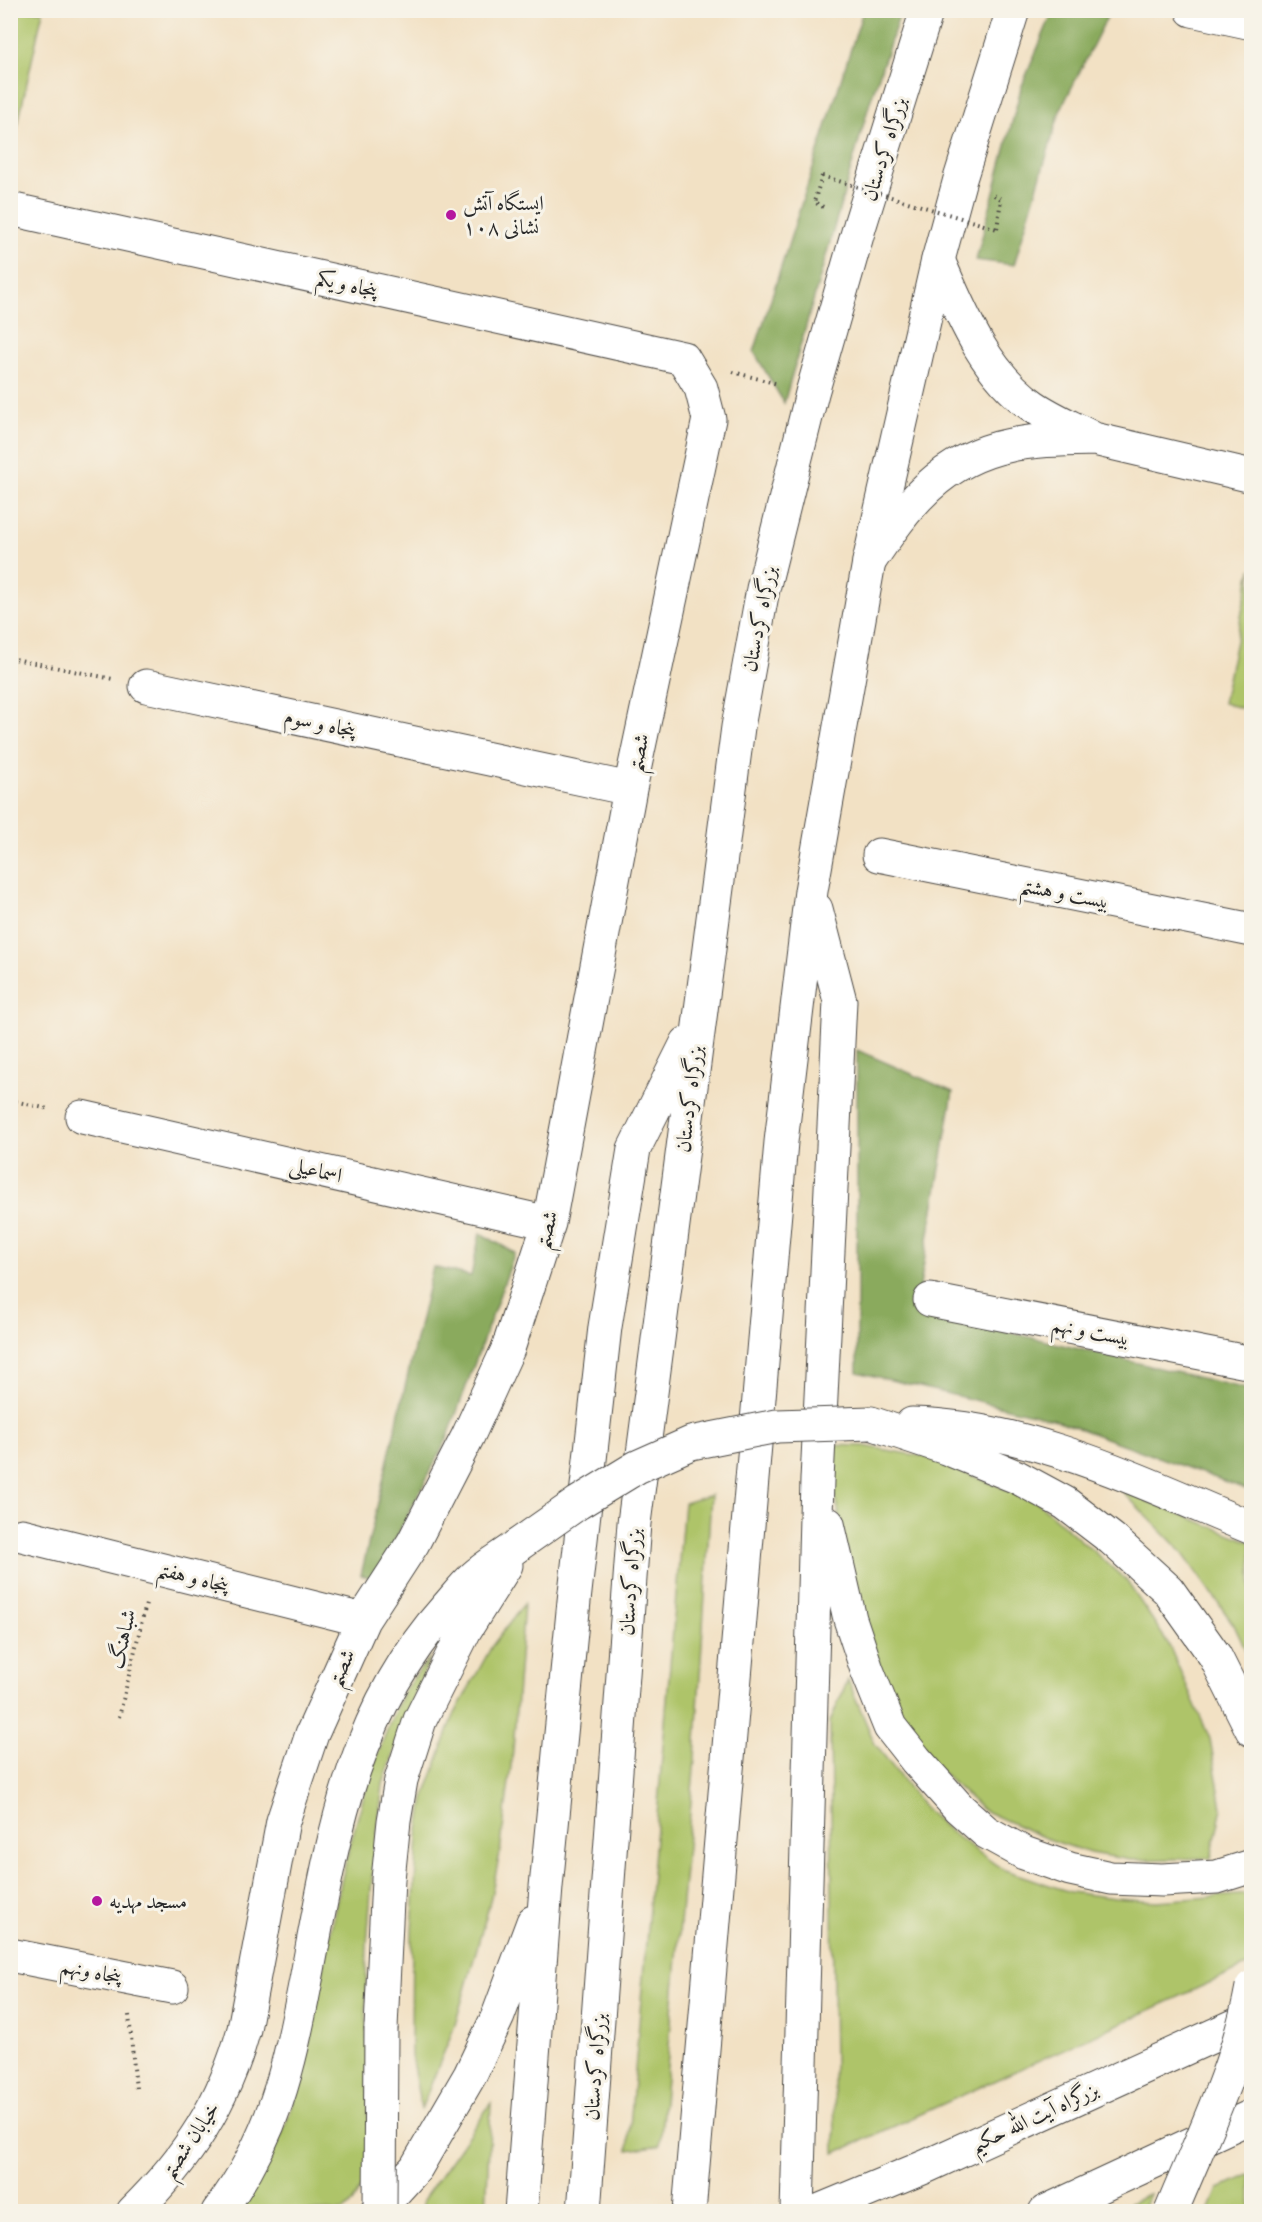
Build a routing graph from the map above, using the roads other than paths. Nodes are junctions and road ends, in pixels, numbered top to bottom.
1 (927, 10) edge
2 (1013, 10) edge
3 (1192, 10) edge
4 (1251, 23) edge
5 (10, 209) edge
6 (938, 260) junction
7 (683, 358) joint
8 (1094, 439) junction
9 (1251, 476) edge
10 (869, 562) junction
11 (146, 686) road end
12 (630, 789) junction
13 (879, 855) dead end
14 (811, 891) junction
15 (1251, 930) edge
16 (699, 1020) junction
17 (82, 1116) dead end
18 (549, 1223) junction
19 (930, 1300) dead end
20 (1251, 1363) edge
21 (871, 1423) junction
22 (817, 1480) junction
23 (1251, 1528) edge
24 (22, 1535) dead end
25 (518, 1545) junction
26 (363, 1620) junction
27 (1251, 1730) edge
28 (1251, 1866) edge
29 (546, 1887) junction
30 (10, 1955) edge
31 (1251, 1987) edge
32 (172, 1988) dead end
33 (1251, 2018) edge
34 (235, 2060) joint
35 (1251, 2116) edge
36 (521, 2207) edge
37 (133, 2211) edge
38 (218, 2211) edge
39 (378, 2211) edge
40 (584, 2211) edge
41 (689, 2211) edge
42 (797, 2211) edge
43 (816, 2211) edge
44 (1045, 2211) edge
45 (1171, 2211) edge

1 - 16 main road, بزرگراه کردستان
2 - 6 main road
3 - 4 main road
5 - 7 main road, پنجاه و یکم
6 - 8 main road
6 - 10 main road
7 - 12 main road, شصتم
8 - 9 main road
8 - 10 main road
10 - 14 main road
11 - 12 main road, پنجاه و سوم
12 - 18 main road, شصتم
13 - 15 main road, بیست و هشتم
14 - 22 main road
14 - 41 main road
16 - 29 main road
16 - 40 main road, بزرگراه کردستان
17 - 18 main road, اسماعیلی
18 - 26 main road, شصتم
19 - 20 main road, بیست و نهم
21 - 23 main road
21 - 25 main road, bridge
21 - 27 main road
22 - 28 main road
22 - 42 main road
24 - 26 main road, پنجاه و هفتم
25 - 38 main road
25 - 39 main road, bridge
26 - 34 main road, شصتم
29 - 36 main road
29 - 39 main road
30 - 32 main road, پنجاه ونهم
31 - 45 main road, bridge
33 - 43 main road, بزرگراه آیت الله حکیم
34 - 37 main road, خیابان شصتم
35 - 44 main road

